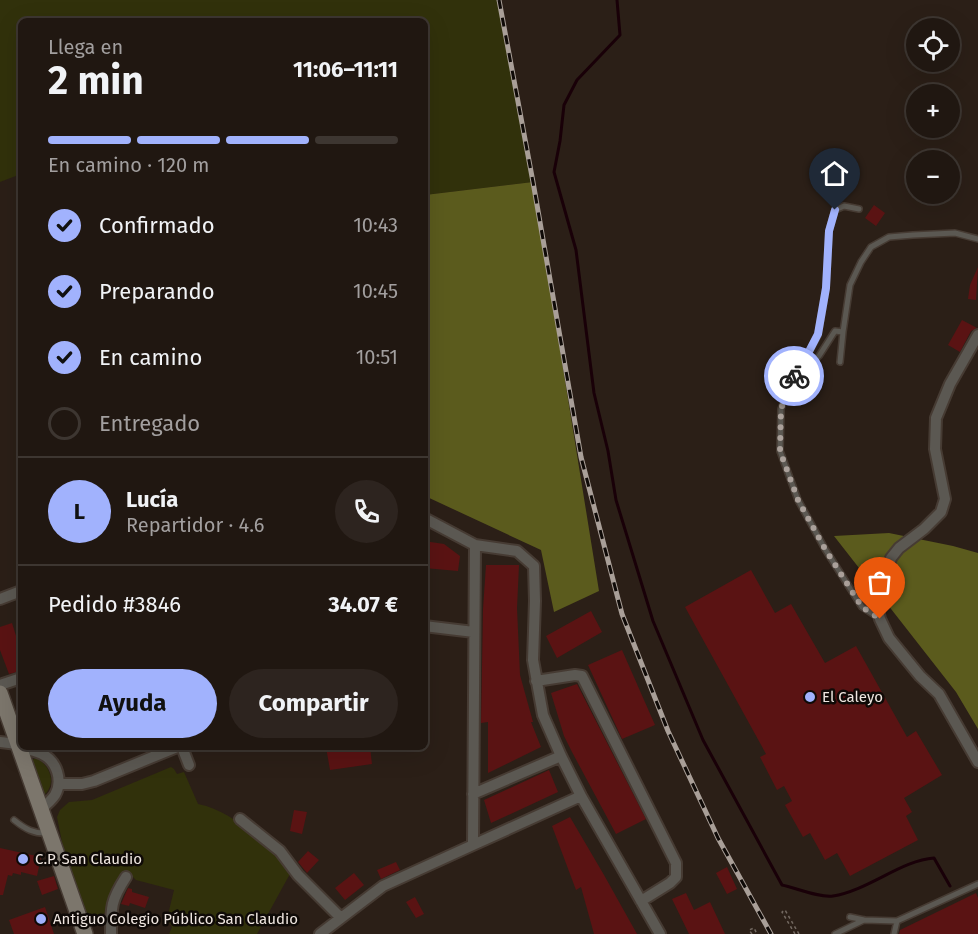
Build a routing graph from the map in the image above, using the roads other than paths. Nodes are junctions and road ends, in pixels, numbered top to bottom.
1 (859, 209) dead end
2 (978, 239) edge
3 (843, 332) junction
4 (978, 335) edge
5 (840, 362) dead end
6 (803, 363) junction
7 (428, 521) edge
8 (475, 545) junction
9 (18, 592) edge
10 (0, 599) edge
11 (880, 619) junction
12 (428, 626) edge
13 (474, 632) junction
14 (18, 679) edge
15 (537, 681) junction
16 (0, 685) edge
17 (0, 693) edge
18 (0, 742) edge
19 (18, 746) joint
20 (20, 750) edge
21 (30, 750) edge
22 (170, 750) edge
23 (183, 750) edge
24 (561, 756) junction
25 (978, 762) edge
26 (189, 765) dead end
27 (59, 784) junction
28 (473, 794) junction
29 (581, 796) junction
30 (42, 809) junction
31 (240, 819) dead end
32 (14, 820) dead end
33 (50, 833) junction
34 (473, 845) junction
35 (126, 877) dead end
36 (978, 884) edge
37 (641, 901) junction
38 (850, 917) dead end
39 (341, 918) junction
40 (864, 920) junction
41 (897, 921) junction
42 (85, 934) edge
43 (111, 934) edge
44 (320, 934) edge
45 (660, 934) edge
46 (835, 934) edge
47 (894, 934) edge

1 - 6 lane
2 - 3 lane
3 - 5 lane
3 - 6 lane
4 - 11 street
6 - 11 lane
7 - 8 street
8 - 13 street
8 - 15 street
9 - 10 street
11 - 25 street
12 - 13 street
13 - 28 street
14 - 16 street
15 - 24 street
15 - 37 street
17 - 19 street
18 - 19 street
20 - 30 street
21 - 27 street
22 - 27 street
23 - 26 street
24 - 28 street
24 - 29 street
27 - 30 street
28 - 34 street
29 - 34 street
29 - 37 street
30 - 33 street
31 - 39 street
32 - 33 lane
33 - 42 street
34 - 39 street
35 - 43 street
36 - 41 lane
37 - 45 street
38 - 40 lane
39 - 44 street
40 - 41 lane
40 - 46 lane
41 - 47 lane

